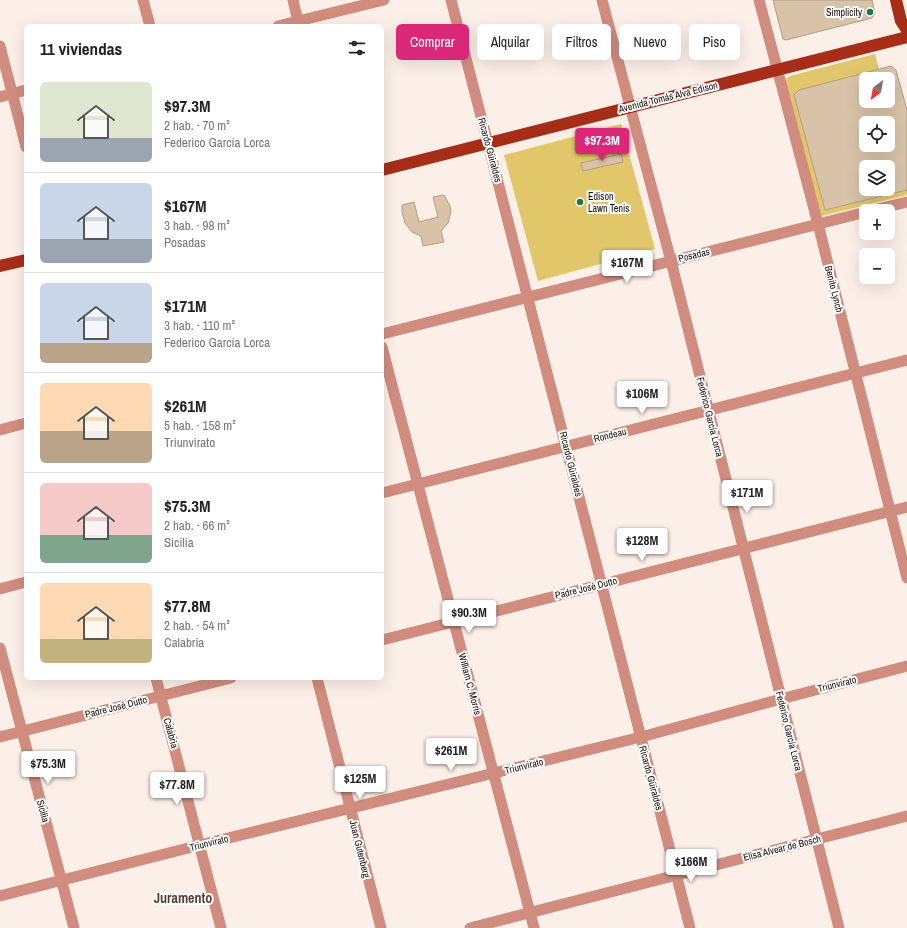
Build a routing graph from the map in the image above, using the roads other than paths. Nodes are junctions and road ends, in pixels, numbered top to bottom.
1 (143, 0) edge
2 (293, 0) edge
3 (384, 0) edge
4 (451, 0) edge
5 (602, 0) edge
6 (759, 0) edge
7 (896, 0) edge
8 (149, 24) edge
9 (299, 24) edge
10 (907, 30) edge
11 (907, 37) edge
12 (0, 46) edge
13 (777, 70) junction
14 (24, 91) edge
15 (12, 94) junction
16 (0, 97) edge
17 (631, 107) junction
18 (24, 140) edge
19 (488, 143) junction
20 (384, 169) edge
21 (907, 202) edge
22 (895, 205) edge
23 (859, 214) edge
24 (818, 224) junction
25 (24, 260) edge
26 (671, 261) junction
27 (0, 266) edge
28 (528, 297) junction
29 (384, 333) edge
30 (384, 355) edge
31 (907, 360) edge
32 (855, 373) junction
33 (709, 410) junction
34 (24, 424) edge
35 (0, 430) edge
36 (566, 446) junction
37 (418, 484) junction
38 (384, 492) edge
39 (907, 507) edge
40 (890, 511) junction
41 (743, 548) junction
42 (907, 578) edge
43 (24, 583) edge
44 (602, 584) junction
45 (0, 589) edge
46 (454, 622) junction
47 (384, 640) edge
48 (0, 648) edge
49 (907, 666) edge
50 (157, 680) edge
51 (223, 680) edge
52 (318, 680) edge
53 (161, 696) junction
54 (781, 699) junction
55 (21, 731) junction
56 (0, 737) edge
57 (641, 737) junction
58 (493, 773) junction
59 (350, 808) junction
60 (907, 816) edge
61 (817, 839) junction
62 (200, 845) junction
63 (677, 875) junction
64 (62, 880) junction
65 (0, 896) edge
66 (530, 913) junction
67 (74, 928) edge
68 (221, 928) edge
69 (380, 928) edge
70 (470, 928) edge
71 (534, 928) edge
72 (690, 928) edge
73 (839, 928) edge

1 - 8 street
2 - 9 street
3 - 9 street
4 - 19 street, Ricardo Güiraldes
5 - 17 street, Federico García Lorca
6 - 13 street, Benito Lynch
7 - 10 main road
11 - 13 main road, Avenida Tomás Alva Edison
12 - 15 street
13 - 17 main road, Avenida Tomás Alva Edison
13 - 24 street, Benito Lynch
14 - 15 street
15 - 16 street
15 - 18 street
17 - 19 main road, Avenida Tomás Alva Edison
17 - 26 street, Federico García Lorca
19 - 20 main road, Avenida Tomás Alva Edison
19 - 28 street, Ricardo Güiraldes
21 - 22 street
23 - 24 street, Posadas
24 - 26 street, Posadas
24 - 32 street, Benito Lynch
25 - 27 main road
26 - 28 street, Posadas
26 - 33 street, Federico García Lorca
28 - 29 street, Posadas
28 - 36 street, Ricardo Güiraldes
30 - 37 street, William C. Morris
31 - 32 street, Rondeau
32 - 33 street, Rondeau
32 - 40 street, Benito Lynch
33 - 36 street, Rondeau
33 - 41 street, Federico García Lorca
34 - 35 street
36 - 37 street, Rondeau
36 - 44 street, Ricardo Güiraldes
37 - 38 street, Rondeau
37 - 46 street, William C. Morris
39 - 40 street, Padre José Dutto
40 - 41 street, Padre José Dutto
40 - 42 street, Benito Lynch
41 - 44 street, Padre José Dutto
41 - 54 street, Federico García Lorca
43 - 45 street
44 - 46 street, Padre José Dutto
44 - 57 street, Ricardo Güiraldes
46 - 47 street, Padre José Dutto
46 - 58 street, William C. Morris
48 - 55 street, Sicilia
49 - 54 street, Triunvirato
50 - 53 street, Calabria
51 - 53 street, Padre José Dutto
52 - 59 street, Juan Gutenberg
53 - 55 street, Padre José Dutto
53 - 62 street, Calabria
54 - 57 street, Triunvirato
54 - 61 street, Federico García Lorca
55 - 56 street, Padre José Dutto
55 - 64 street, Sicilia
57 - 58 street, Triunvirato
57 - 63 street, Ricardo Güiraldes
58 - 59 street, Triunvirato
58 - 66 street, William C. Morris
59 - 62 street, Triunvirato
59 - 69 street, Juan Gutenberg
60 - 61 street, Elisa Alvear de Bosch
61 - 63 street, Elisa Alvear de Bosch
61 - 73 street, Federico García Lorca
62 - 64 street, Triunvirato
62 - 68 street, Calabria
63 - 66 street, Elisa Alvear de Bosch
63 - 72 street, Ricardo Güiraldes
64 - 65 street, Triunvirato
64 - 67 street, Sicilia
66 - 70 street, Elisa Alvear de Bosch
66 - 71 street, William C. Morris

